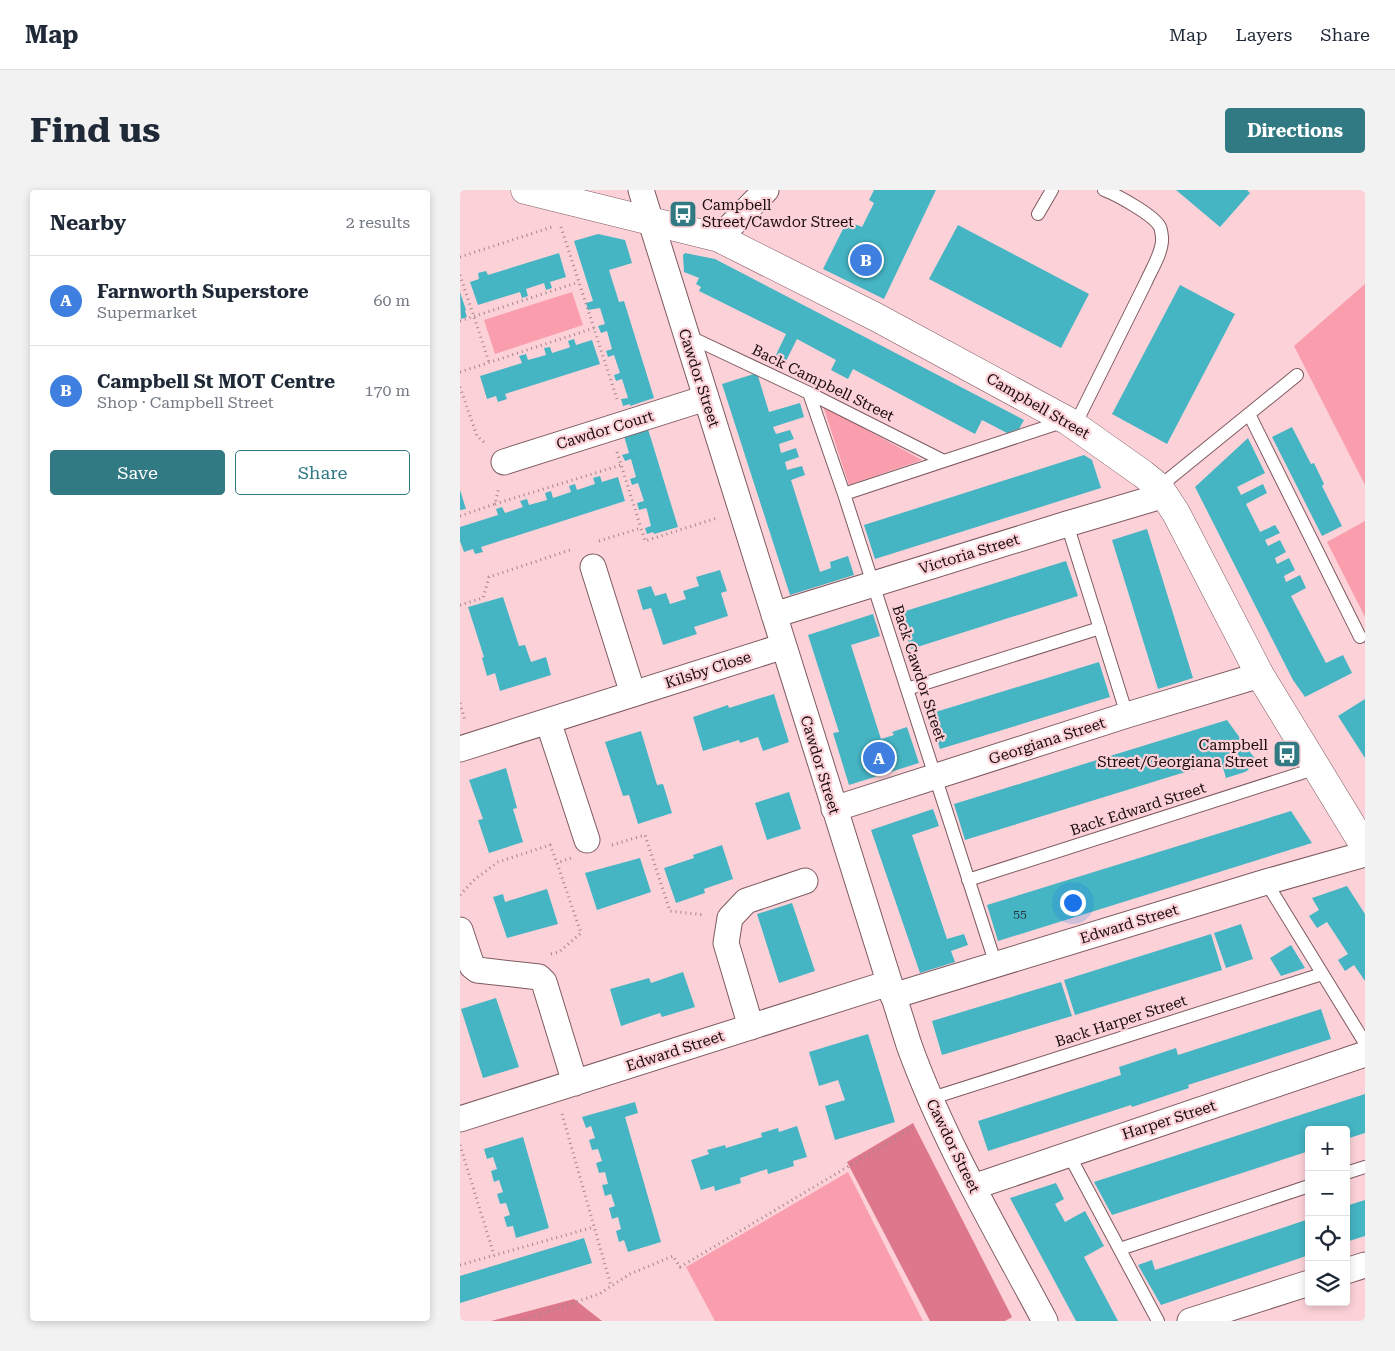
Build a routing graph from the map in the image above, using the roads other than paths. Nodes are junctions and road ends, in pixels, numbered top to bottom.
1 (525, 190) edge
2 (640, 190) edge
3 (766, 190) edge
4 (1052, 190) edge
5 (1104, 190) edge
6 (1038, 214) dead end
7 (650, 221) junction
8 (719, 238) junction
9 (686, 335) junction
10 (1297, 375) dead end
11 (809, 393) junction
12 (706, 398) junction
13 (1249, 414) junction
14 (1071, 423) junction
15 (944, 461) junction
16 (504, 462) road end
17 (1162, 491) junction
18 (844, 494) junction
19 (1067, 524) junction
20 (590, 556) road end
21 (873, 584) junction
22 (774, 615) junction
23 (1100, 628) junction
24 (1360, 637) dead end
25 (784, 646) junction
26 (1260, 676) junction
27 (907, 689) junction
28 (633, 694) junction
29 (1127, 715) junction
30 (548, 722) junction
31 (460, 749) edge
32 (1317, 768) junction
33 (935, 777) junction
34 (834, 809) junction
35 (1365, 847) edge
36 (581, 849) road end
37 (1365, 854) edge
38 (968, 880) junction
39 (805, 881) dead end
40 (1266, 882) junction
41 (460, 930) edge
42 (996, 965) junction
43 (1322, 974) junction
44 (891, 990) junction
45 (751, 1027) junction
46 (1365, 1043) edge
47 (1365, 1054) edge
48 (565, 1086) junction
49 (933, 1106) junction
50 (460, 1119) edge
51 (1068, 1154) junction
52 (1365, 1167) edge
53 (1350, 1172) edge
54 (973, 1187) junction
55 (1305, 1187) edge
56 (1120, 1249) junction
57 (1365, 1265) edge
58 (1350, 1270) edge
59 (1305, 1284) edge
60 (1045, 1321) edge
61 (1158, 1321) edge
62 (1190, 1321) edge

1 - 7 street, Campbell Street
2 - 7 street, Cawdor Street
3 - 8 street
4 - 6 lane
5 - 14 lane
7 - 8 street, Campbell Street
7 - 9 street, Cawdor Street
8 - 14 street, Campbell Street
9 - 11 lane, Back Campbell Street
9 - 12 street, Cawdor Street
10 - 13 lane
11 - 15 lane, Back Campbell Street
11 - 18 lane, Back Cawdor Street
12 - 16 street, Cawdor Court
12 - 22 street, Cawdor Street
13 - 17 lane
13 - 24 lane
14 - 15 lane
14 - 17 street, Campbell Street
15 - 18 lane
17 - 19 street, Victoria Street
17 - 26 street, Campbell Street
18 - 21 lane, Back Cawdor Street
19 - 21 street, Victoria Street
19 - 23 lane
20 - 28 street
21 - 22 street, Victoria Street
21 - 27 lane, Back Cawdor Street
22 - 25 street, Cawdor Street
23 - 27 lane
23 - 29 lane
25 - 28 street, Kilsby Close
25 - 34 street, Cawdor Street
26 - 29 street, Georgiana Street
26 - 32 street, Campbell Street
27 - 33 lane, Back Cawdor Street
28 - 30 street, Kilsby Close
29 - 33 street, Georgiana Street
30 - 31 street, Kilsby Close
30 - 36 street
32 - 35 street, Campbell Street
32 - 38 lane, Back Edward Street
33 - 34 street, Georgiana Street
33 - 38 lane, Back Cawdor Street
34 - 44 street, Cawdor Street
37 - 40 street, Edward Street
38 - 42 lane, Back Cawdor Street
39 - 45 street
40 - 42 street, Edward Street
40 - 43 lane
41 - 48 street
42 - 44 street, Edward Street
43 - 46 lane
43 - 49 lane, Back Harper Street
44 - 45 street, Edward Street
44 - 49 street, Cawdor Street
45 - 48 street, Edward Street
47 - 51 street, Harper Street
48 - 50 street, Edward Street
49 - 54 street, Cawdor Street
51 - 54 street, Harper Street
51 - 56 lane
52 - 53 lane
54 - 60 street, Cawdor Street
55 - 56 lane
56 - 61 lane
57 - 58 street
59 - 62 street

